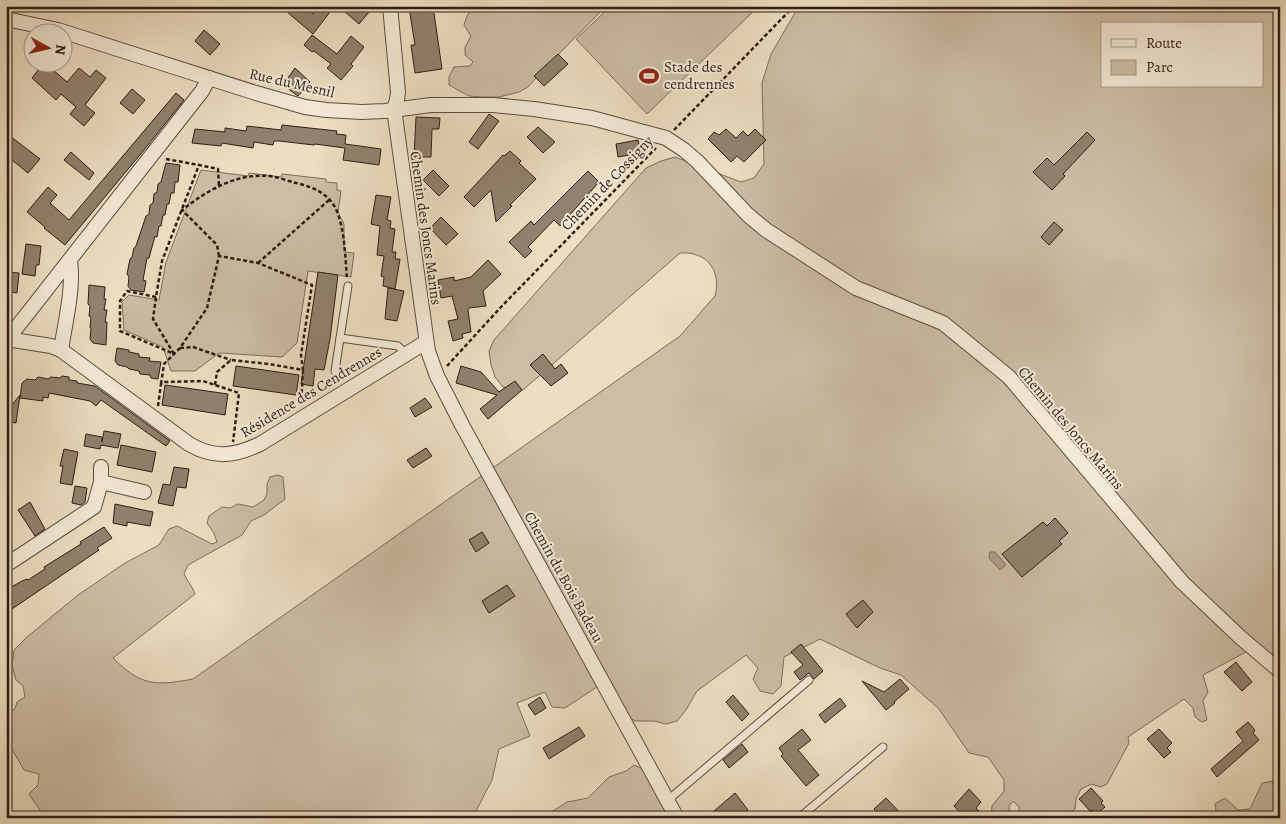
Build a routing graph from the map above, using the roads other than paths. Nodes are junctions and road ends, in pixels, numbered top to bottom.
1 (390, 6) edge
2 (6, 19) edge
3 (209, 78) junction
4 (394, 109) junction
5 (666, 138) joint
6 (70, 261) junction
7 (348, 286) road end
8 (340, 338) junction
9 (7, 340) edge
10 (427, 346) junction
11 (61, 350) junction
12 (407, 354) junction
13 (335, 371) dead end
14 (100, 467) dead end
15 (101, 482) junction
16 (144, 492) dead end
17 (6, 565) edge
18 (1280, 671) edge
19 (809, 680) dead end
20 (883, 747) dead end
21 (668, 800) junction
22 (677, 818) edge
23 (799, 818) edge

1 - 4 street, Chemin des Joncs Marins
2 - 3 street, Rue du Mesnil
3 - 4 street, Rue du Mesnil
3 - 6 street, Résidence des Cendrennes
4 - 5 street, Rue du Mesnil
4 - 10 street, Chemin des Joncs Marins
5 - 18 street, Chemin des Joncs Marins
6 - 9 street, Résidence des Cendrennes
6 - 11 street
7 - 8 lane
8 - 12 lane
8 - 13 lane
9 - 11 street, Résidence des Cendrennes
10 - 12 street, Résidence des Cendrennes
10 - 21 street, Chemin du Bois Badeau
11 - 12 street, Résidence des Cendrennes
14 - 15 street
15 - 16 street
15 - 17 street
19 - 21 lane
20 - 23 lane
21 - 22 street, Chemin du Bois Badeau

